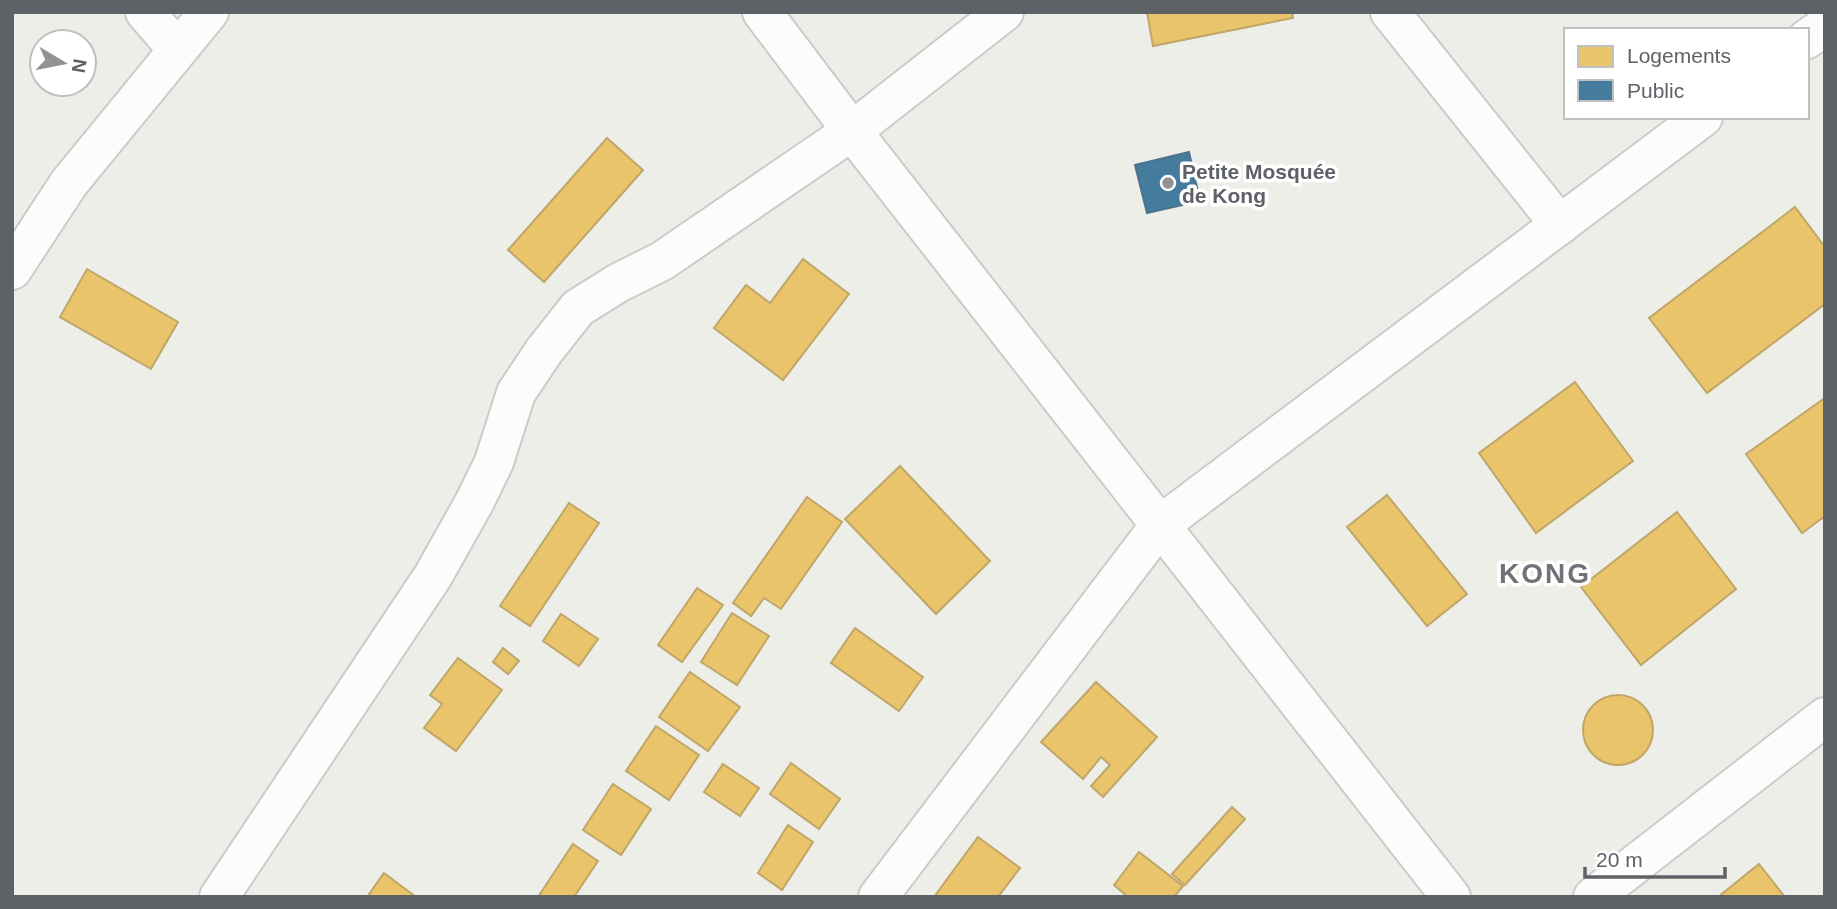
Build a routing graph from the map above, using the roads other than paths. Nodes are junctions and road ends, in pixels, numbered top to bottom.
1 (145, 12) edge
2 (209, 12) edge
3 (762, 12) edge
4 (1004, 12) edge
5 (1390, 12) edge
6 (1825, 26) edge
7 (1809, 38) edge
8 (177, 49) junction
9 (1700, 119) edge
10 (852, 131) junction
11 (1560, 225) junction
12 (12, 270) edge
13 (1160, 524) junction
14 (1825, 717) edge
15 (219, 897) edge
16 (878, 897) edge
17 (1451, 897) edge
18 (1594, 897) edge

1 - 8 street
2 - 8 street
3 - 10 street
4 - 10 street
5 - 11 street
6 - 7 street
8 - 12 street
9 - 11 street
10 - 13 street
10 - 15 street
11 - 13 street
13 - 16 street
13 - 17 street
14 - 18 street

